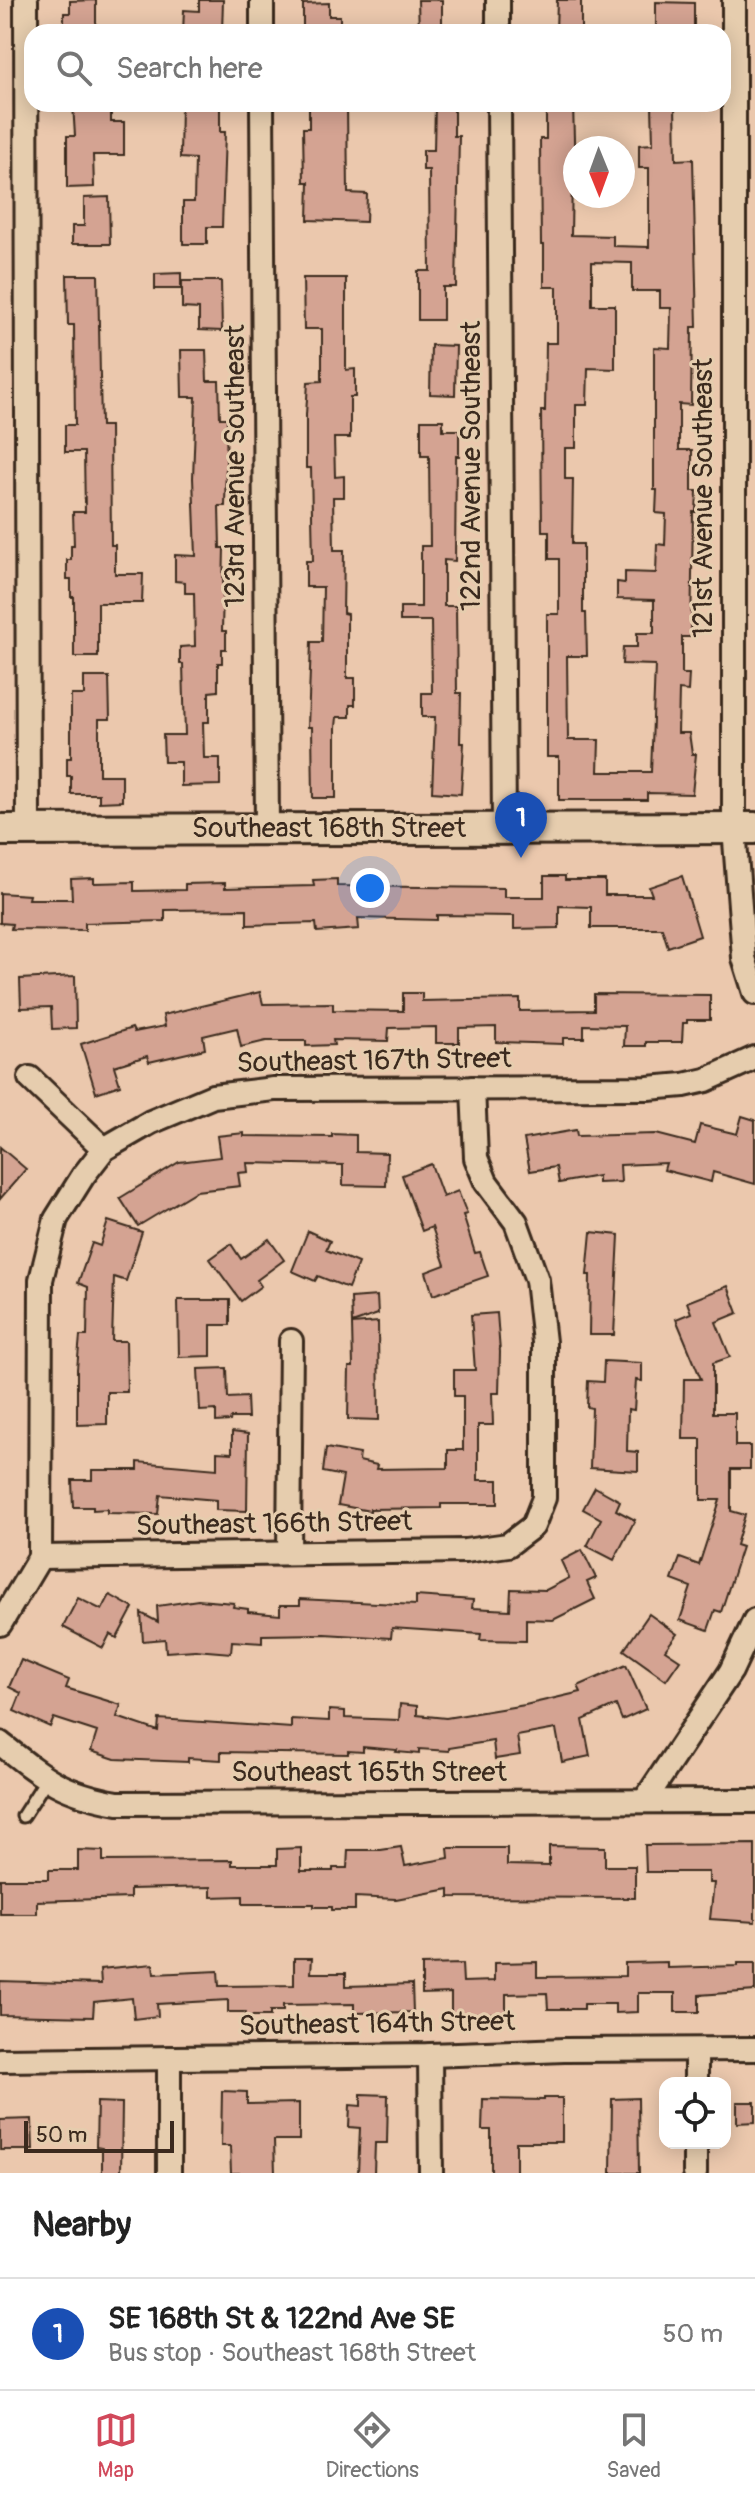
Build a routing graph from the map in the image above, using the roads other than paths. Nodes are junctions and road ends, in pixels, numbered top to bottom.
1 (26, 0) edge
2 (262, 0) edge
3 (498, 0) edge
4 (734, 0) edge
5 (26, 24) edge
6 (262, 24) edge
7 (498, 24) edge
8 (24, 112) edge
9 (262, 112) edge
10 (499, 112) edge
11 (732, 188) junction
12 (755, 190) edge
13 (267, 827) junction
14 (504, 827) junction
15 (745, 828) edge
16 (14, 830) edge
17 (755, 993) edge
18 (755, 1058) edge
19 (30, 1078) dead end
20 (473, 1088) junction
21 (104, 1149) junction
22 (291, 1341) dead end
23 (289, 1553) junction
24 (40, 1557) junction
25 (755, 1620) edge
26 (0, 1624) edge
27 (0, 1743) edge
28 (46, 1780) junction
29 (645, 1800) junction
30 (755, 1801) edge
31 (23, 1816) dead end
32 (755, 2049) edge
33 (696, 2051) junction
34 (430, 2055) junction
35 (169, 2058) junction
36 (0, 2060) edge
37 (696, 2077) edge
38 (695, 2149) edge
39 (169, 2173) edge
40 (431, 2173) edge
41 (695, 2173) edge

1 - 5 street
2 - 6 street
3 - 7 street
4 - 11 street, 121st Avenue Southeast
8 - 16 street
9 - 13 street, 123rd Avenue Southeast
10 - 14 street, 122nd Avenue Southeast
11 - 12 street
11 - 15 street, 121st Avenue Southeast
13 - 14 street, Southeast 168th Street
13 - 16 street, Southeast 168th Street
14 - 15 street, Southeast 168th Street
15 - 17 street, 121st Avenue Southeast
18 - 20 street, Southeast 167th Street
19 - 21 street
20 - 21 street, Southeast 167th Street
20 - 23 street, Southeast 166th Street
21 - 24 street
22 - 23 street
23 - 24 street, Southeast 166th Street
24 - 26 street
25 - 29 street
27 - 28 street, Southeast 165th Street
28 - 29 street, Southeast 165th Street
28 - 31 lane
29 - 30 street, Southeast 165th Street
32 - 33 street, Southeast 164th Street
33 - 34 street, Southeast 164th Street
33 - 37 street
34 - 35 street, Southeast 164th Street
34 - 40 street
35 - 36 street, Southeast 164th Street
35 - 39 street
38 - 41 street

